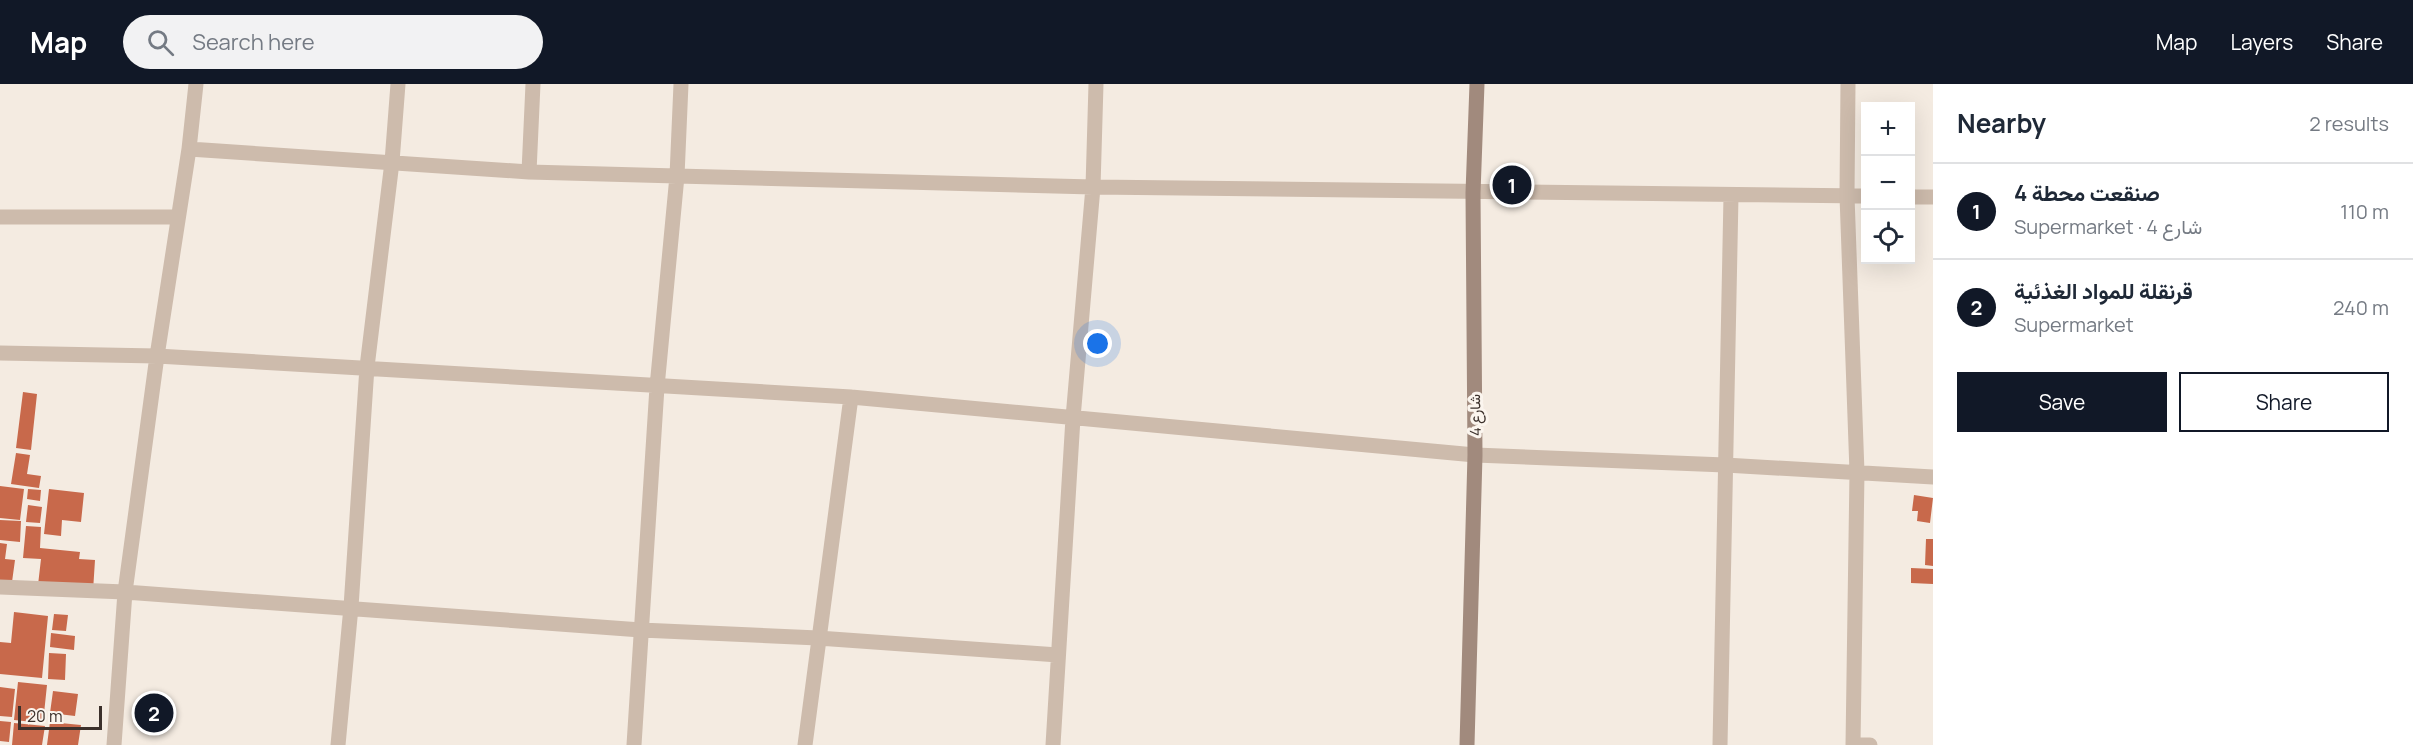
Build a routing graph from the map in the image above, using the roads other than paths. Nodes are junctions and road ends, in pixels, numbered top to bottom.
1 (196, 84) edge
2 (398, 84) edge
3 (533, 84) edge
4 (681, 84) edge
5 (1096, 84) edge
6 (1477, 84) edge
7 (1848, 84) edge
8 (189, 149) junction
9 (392, 162) junction
10 (529, 172) junction
11 (677, 176) junction
12 (1093, 187) junction
13 (1473, 193) junction
14 (1731, 196) junction
15 (1847, 196) junction
16 (1861, 196) edge
17 (1915, 197) edge
18 (1933, 197) edge
19 (0, 217) edge
20 (178, 217) junction
21 (0, 353) edge
22 (157, 356) junction
23 (367, 367) junction
24 (657, 387) junction
25 (851, 397) junction
26 (1073, 417) junction
27 (1475, 455) junction
28 (1725, 465) junction
29 (1857, 472) junction
30 (1933, 477) edge
31 (0, 586) edge
32 (125, 592) junction
33 (351, 608) junction
34 (641, 630) junction
35 (818, 638) junction
36 (1058, 655) junction
37 (114, 745) edge
38 (338, 745) edge
39 (634, 745) edge
40 (805, 745) edge
41 (1053, 745) edge
42 (1467, 745) edge
43 (1720, 745) edge
44 (1853, 745) edge
45 (1870, 745) edge

1 - 8 street
2 - 9 street
3 - 10 street
4 - 11 street
5 - 12 street
6 - 13 street, شارع 4
7 - 15 street
8 - 9 street
8 - 20 street
9 - 10 street
9 - 23 street
10 - 11 street
11 - 12 street
11 - 24 street
12 - 13 street
12 - 26 street
13 - 14 street
13 - 27 street, شارع 4
14 - 15 street
14 - 28 street
15 - 16 street
15 - 29 street
17 - 18 street
19 - 20 street
20 - 22 street
21 - 22 street
22 - 23 street
22 - 32 street
23 - 24 street
23 - 33 street
24 - 25 street
24 - 34 street
25 - 26 street
25 - 35 street
26 - 27 street
26 - 36 street
27 - 28 street
27 - 42 street, شارع 4
28 - 29 street
28 - 43 street
29 - 30 street
29 - 44 street
31 - 32 street
32 - 33 street
32 - 37 street
33 - 34 street
33 - 38 street
34 - 35 street
34 - 39 street
35 - 36 street
35 - 40 street
36 - 41 street
44 - 45 street

